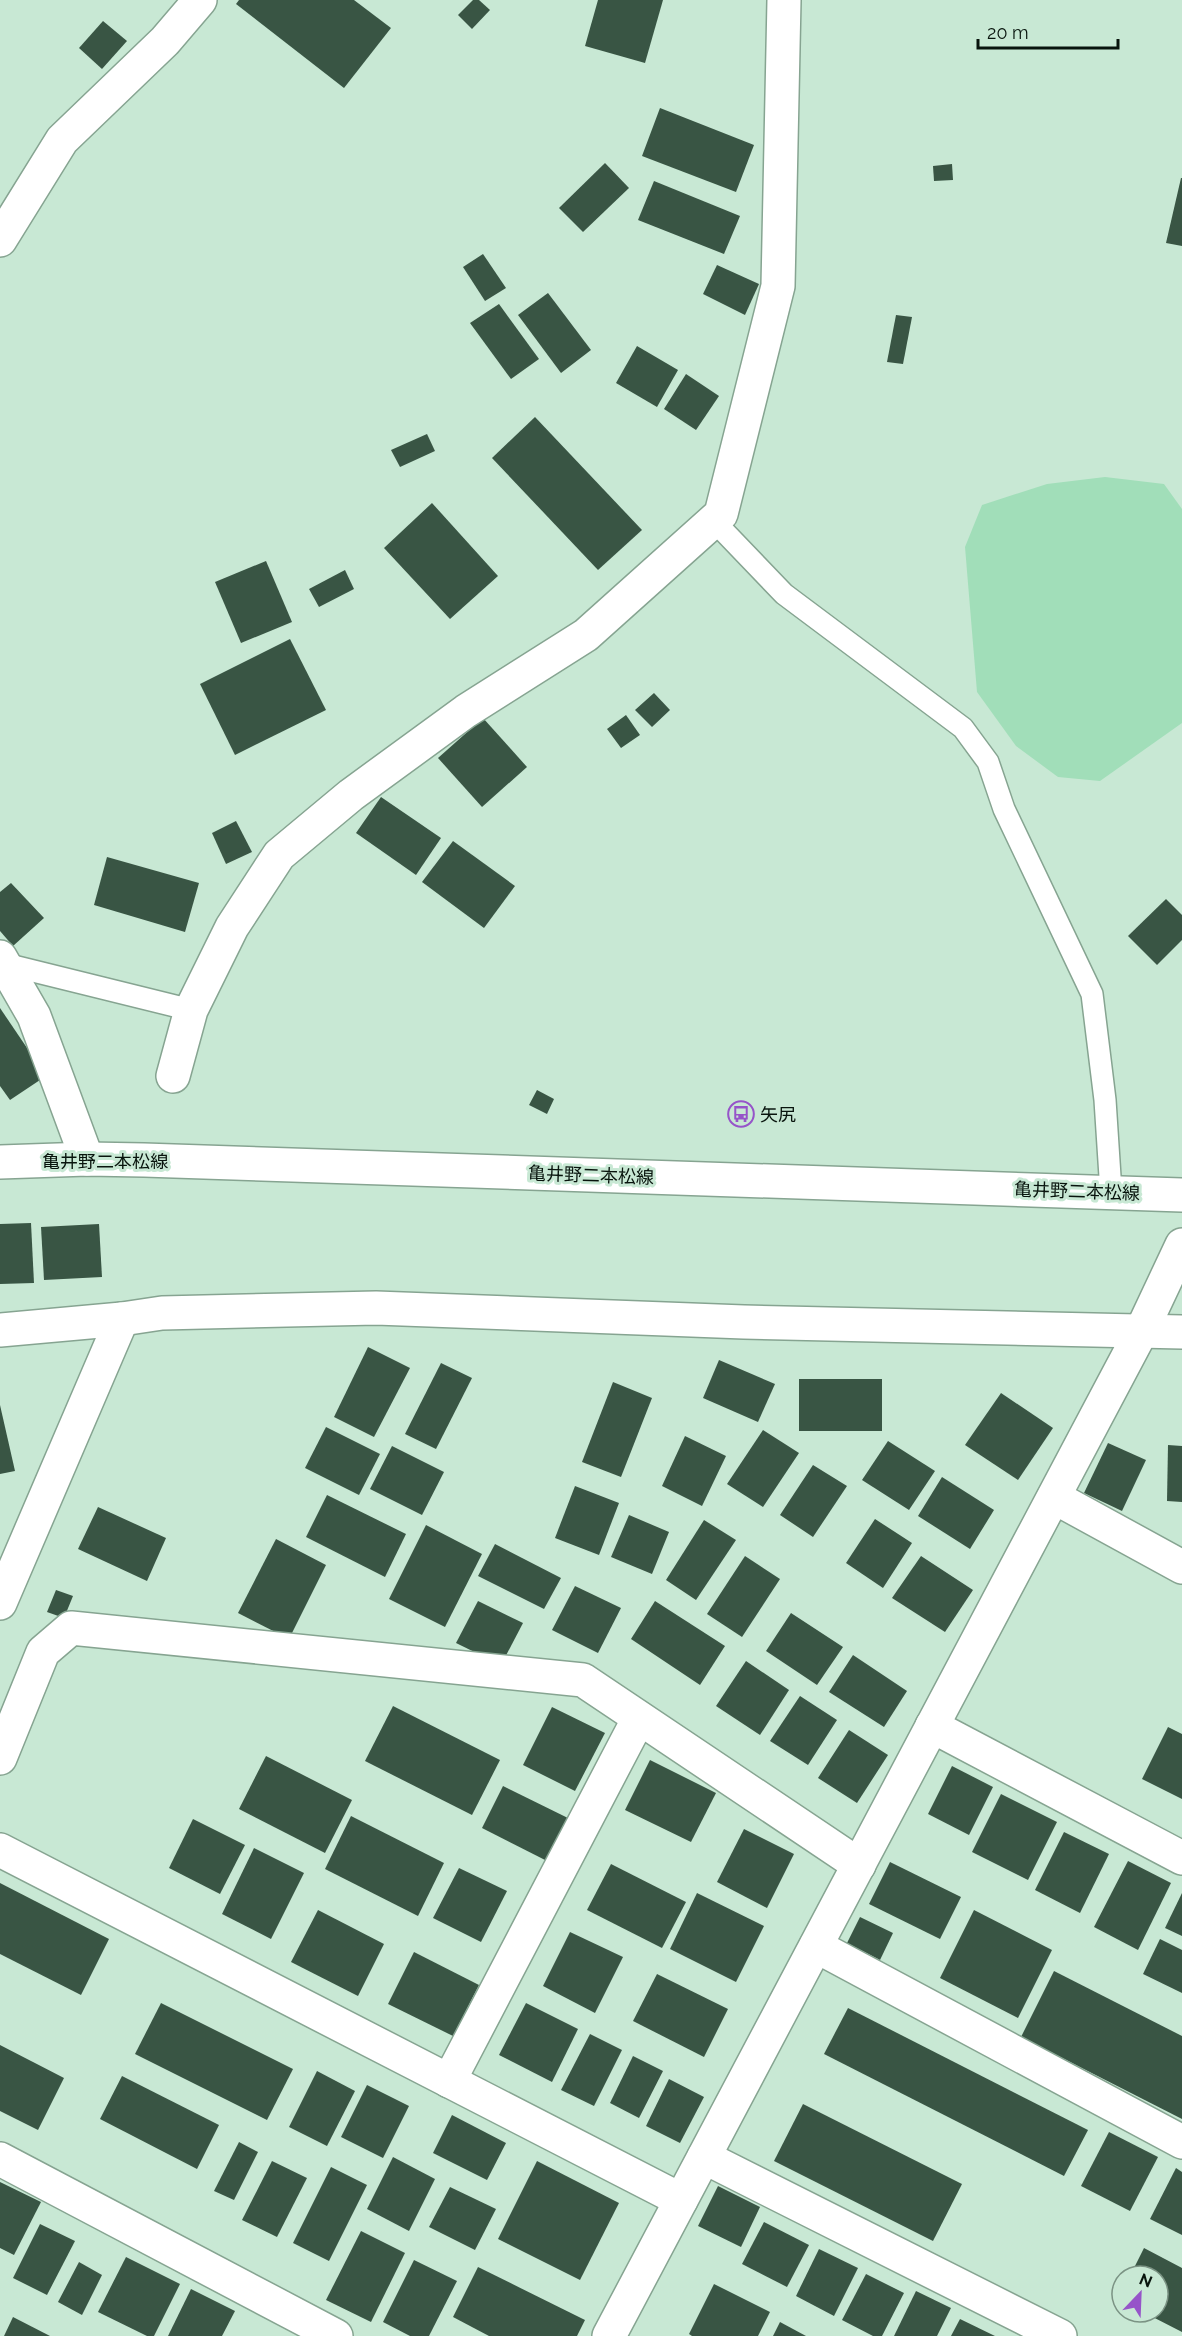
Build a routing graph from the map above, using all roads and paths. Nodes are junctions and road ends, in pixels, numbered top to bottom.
1 (200, 0) edge
2 (784, 0) edge
3 (0, 240) edge
4 (713, 520) junction
5 (3, 960) edge
6 (190, 1010) junction
7 (173, 1076) dead end
8 (87, 1159) junction
9 (0, 1162) edge
10 (1111, 1192) junction
11 (1182, 1195) edge
12 (1182, 1245) edge
13 (122, 1319) junction
14 (0, 1330) edge
15 (1142, 1330) junction
16 (1182, 1332) edge
17 (1054, 1497) junction
18 (1182, 1568) edge
19 (0, 1603) edge
20 (639, 1718) junction
21 (932, 1726) junction
22 (0, 1758) edge
23 (0, 1850) edge
24 (1182, 1858) edge
25 (859, 1865) junction
26 (816, 1946) junction
27 (449, 2081) junction
28 (1182, 2142) edge
29 (704, 2157) junction
30 (0, 2159) edge
31 (681, 2200) junction
32 (336, 2336) edge
33 (609, 2336) edge
34 (1060, 2336) edge

1 - 3 street
2 - 4 street
4 - 6 street
4 - 10 lane
5 - 6 lane
5 - 8 street
6 - 7 street
8 - 9 street, 亀井野二本松線
8 - 10 street, 亀井野二本松線
10 - 11 street, 亀井野二本松線
12 - 15 street
13 - 14 street
13 - 15 street
13 - 19 street
15 - 16 street
15 - 17 street
17 - 18 street
17 - 21 street
20 - 22 street
20 - 25 street
20 - 27 street
21 - 24 street
21 - 25 street
23 - 27 street
25 - 26 street
26 - 28 street
26 - 29 street
27 - 31 street
29 - 31 street
29 - 34 street
30 - 32 street
31 - 33 street

